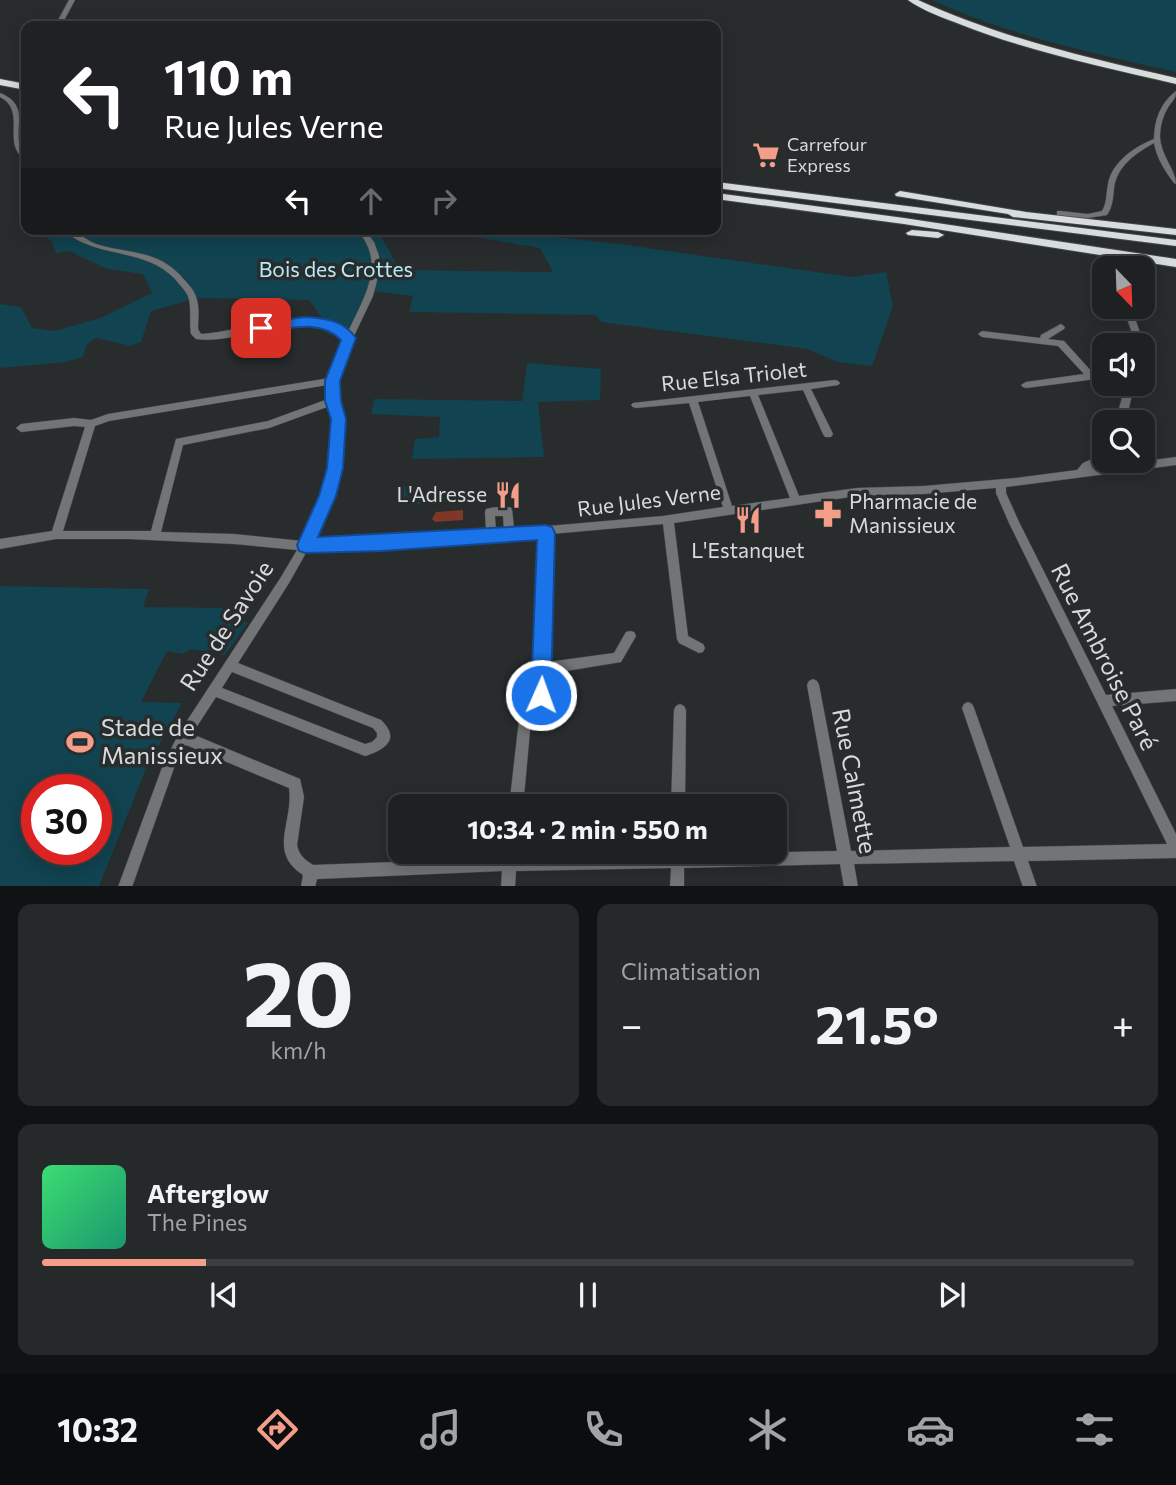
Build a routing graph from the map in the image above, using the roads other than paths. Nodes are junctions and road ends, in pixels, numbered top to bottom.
1 (72, 0) edge
2 (912, 0) edge
3 (921, 0) edge
4 (61, 21) edge
5 (0, 73) edge
6 (21, 76) edge
7 (1176, 80) edge
8 (0, 82) edge
9 (21, 86) edge
10 (1176, 93) edge
11 (0, 95) edge
12 (1156, 140) junction
13 (21, 155) edge
14 (1176, 182) edge
15 (721, 186) edge
16 (771, 192) junction
17 (900, 194) dead end
18 (721, 197) edge
19 (1056, 216) junction
20 (904, 221) junction
21 (1176, 232) edge
22 (912, 233) dead end
23 (76, 235) edge
24 (366, 235) edge
25 (1034, 243) junction
26 (1176, 243) edge
27 (1176, 251) edge
28 (1176, 263) edge
29 (1061, 327) dead end
30 (982, 334) dead end
31 (349, 338) junction
32 (1044, 340) junction
33 (1091, 377) joint
34 (333, 381) junction
35 (835, 383) dead end
36 (1026, 385) dead end
37 (806, 387) junction
38 (753, 393) junction
39 (693, 400) junction
40 (333, 401) junction
41 (636, 405) dead end
42 (91, 424) junction
43 (21, 428) dead end
44 (828, 434) dead end
45 (1155, 460) edge
46 (1176, 461) edge
47 (1092, 464) edge
48 (1092, 470) edge
49 (1080, 472) junction
50 (1001, 484) junction
51 (796, 501) junction
52 (729, 511) junction
53 (668, 520) junction
54 (546, 533) junction
55 (56, 535) junction
56 (509, 535) junction
57 (155, 536) junction
58 (491, 536) junction
59 (0, 544) edge
60 (305, 545) junction
61 (630, 636) dead end
62 (699, 648) dead end
63 (229, 665) junction
64 (542, 668) junction
65 (813, 685) dead end
66 (213, 690) junction
67 (1176, 695) edge
68 (1103, 701) junction
69 (968, 708) dead end
70 (680, 710) dead end
71 (183, 737) junction
72 (517, 794) edge
73 (678, 794) edge
74 (1176, 850) edge
75 (1020, 855) junction
76 (787, 858) edge
77 (845, 858) junction
78 (453, 864) edge
79 (510, 864) edge
80 (678, 864) edge
81 (309, 879) edge
82 (125, 886) edge
83 (508, 886) edge
84 (677, 886) edge
85 (851, 886) edge
86 (1030, 886) edge

1 - 4 street
2 - 7 highway
3 - 7 highway
5 - 6 highway
8 - 9 highway
10 - 12 street
11 - 13 street
12 - 14 street
12 - 19 street
15 - 16 highway
16 - 19 highway
16 - 26 highway
17 - 19 highway
18 - 20 highway
19 - 21 highway
20 - 25 highway
20 - 27 highway
22 - 25 highway
23 - 31 street
24 - 31 street
25 - 28 highway
29 - 32 street
30 - 32 street
31 - 34 street
32 - 33 street
33 - 36 street
34 - 40 street, Rue de Savoie
34 - 42 street
35 - 37 street, Rue Elsa Triolet
37 - 38 street, Rue Elsa Triolet
37 - 44 street
38 - 39 street, Rue Elsa Triolet
38 - 51 street
39 - 41 street, Rue Elsa Triolet
39 - 52 street
40 - 57 street
40 - 60 street, Rue de Savoie
42 - 43 street
42 - 55 street
45 - 46 street, Rue Jules Verne
47 - 49 street
48 - 49 street, Rue Jules Verne
49 - 50 street, Rue Jules Verne
50 - 51 street, Rue Jules Verne
50 - 68 street, Rue Ambroise Paré
51 - 52 street, Rue Jules Verne
52 - 53 street, Rue Jules Verne
53 - 54 street, Rue Jules Verne
53 - 62 street
54 - 56 street, Rue Jules Verne
54 - 64 street
55 - 57 street, Rue Jules Verne
55 - 59 street, Rue Jules Verne
56 - 58 street, Rue Jules Verne
56 - 58 street
57 - 60 street, Rue Jules Verne
58 - 60 street, Rue Jules Verne
60 - 63 street, Rue de Savoie
61 - 64 street
63 - 66 street, Rue de Savoie
63 - 66 street
64 - 72 street
65 - 77 street, Rue Calmette
66 - 71 street, Rue de Savoie
67 - 68 street
68 - 74 street, Rue Ambroise Paré
69 - 75 street
70 - 73 street
71 - 81 street
71 - 82 street, Rue de Savoie
74 - 75 street
75 - 77 street
75 - 86 street
76 - 77 street
77 - 85 street, Rue Calmette
78 - 81 street
79 - 83 street
80 - 84 street

